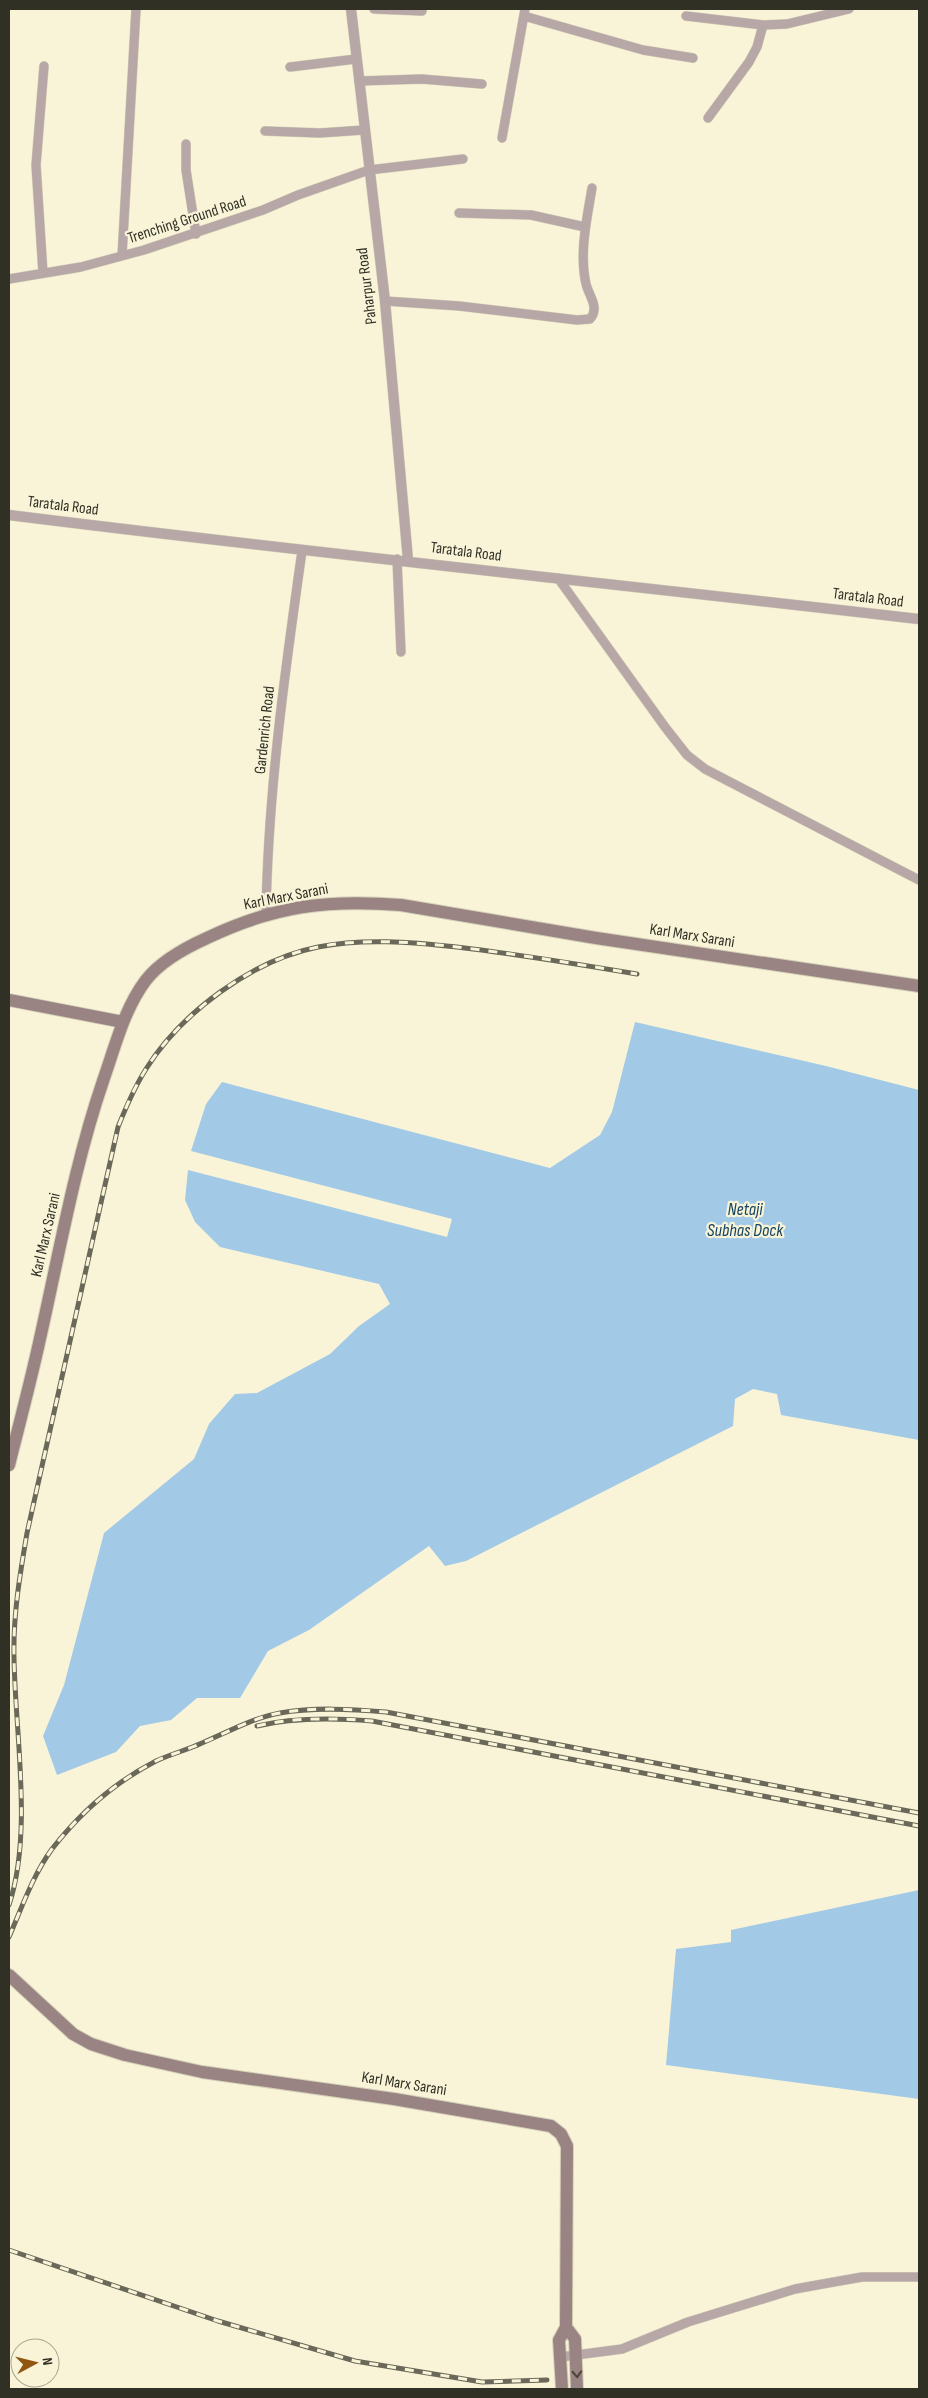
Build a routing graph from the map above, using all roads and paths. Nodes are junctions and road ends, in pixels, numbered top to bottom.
1 (136, 9) edge
2 (351, 9) edge
3 (374, 9) edge
4 (849, 9) edge
5 (422, 11) dead end
6 (524, 12) edge
7 (686, 16) dead end
8 (763, 25) junction
9 (693, 58) dead end
10 (356, 59) junction
11 (44, 66) dead end
12 (290, 67) dead end
13 (359, 81) junction
14 (482, 84) dead end
15 (708, 118) dead end
16 (364, 130) junction
17 (265, 131) dead end
18 (502, 138) dead end
19 (186, 144) dead end
20 (463, 160) dead end
21 (369, 170) junction
22 (592, 188) dead end
23 (459, 213) dead end
24 (585, 227) junction
25 (196, 234) junction
26 (122, 256) junction
27 (43, 273) junction
28 (9, 279) edge
29 (385, 301) junction
30 (9, 515) edge
31 (302, 550) junction
32 (403, 560) junction
33 (558, 578) junction
34 (919, 619) edge
35 (401, 652) dead end
36 (919, 880) edge
37 (266, 914) junction
38 (919, 986) edge
39 (9, 1000) edge
40 (30, 1005) junction
41 (9, 1008) edge
42 (123, 1022) junction
43 (9, 1465) edge
44 (9, 1975) edge
45 (919, 2277) edge
46 (566, 2327) junction
47 (576, 2355) junction
48 (561, 2357) junction
49 (562, 2389) edge
50 (577, 2389) edge

1 - 26 street
2 - 10 street, Paharpur Road
3 - 5 street
4 - 8 street
6 - 9 street
6 - 18 street
7 - 8 street
8 - 15 street
10 - 12 street
10 - 13 street, Paharpur Road
11 - 27 street
13 - 14 street
13 - 16 street, Paharpur Road
16 - 17 street
16 - 21 street, Paharpur Road
19 - 25 street
20 - 21 street, Trenching Ground Road
21 - 25 street, Trenching Ground Road
21 - 29 street, Paharpur Road
22 - 24 street
23 - 24 street
24 - 29 street
25 - 26 street, Trenching Ground Road
26 - 27 street, Trenching Ground Road
27 - 28 street, Trenching Ground Road
29 - 32 street, Paharpur Road
30 - 31 street, Taratala Road
31 - 32 street, Taratala Road
31 - 37 street, Gardenrich Road
32 - 33 street, Taratala Road
32 - 35 street
33 - 34 street, Taratala Road
33 - 36 street
37 - 38 main road, Karl Marx Sarani
37 - 42 main road, Karl Marx Sarani
39 - 40 main road
40 - 41 main road
40 - 42 main road
42 - 43 main road, Karl Marx Sarani
44 - 46 main road, Karl Marx Sarani
45 - 47 street
46 - 47 main road
46 - 48 main road, Karl Marx Sarani
47 - 48 street
47 -> 50 main road
48 - 49 main road, Karl Marx Sarani

